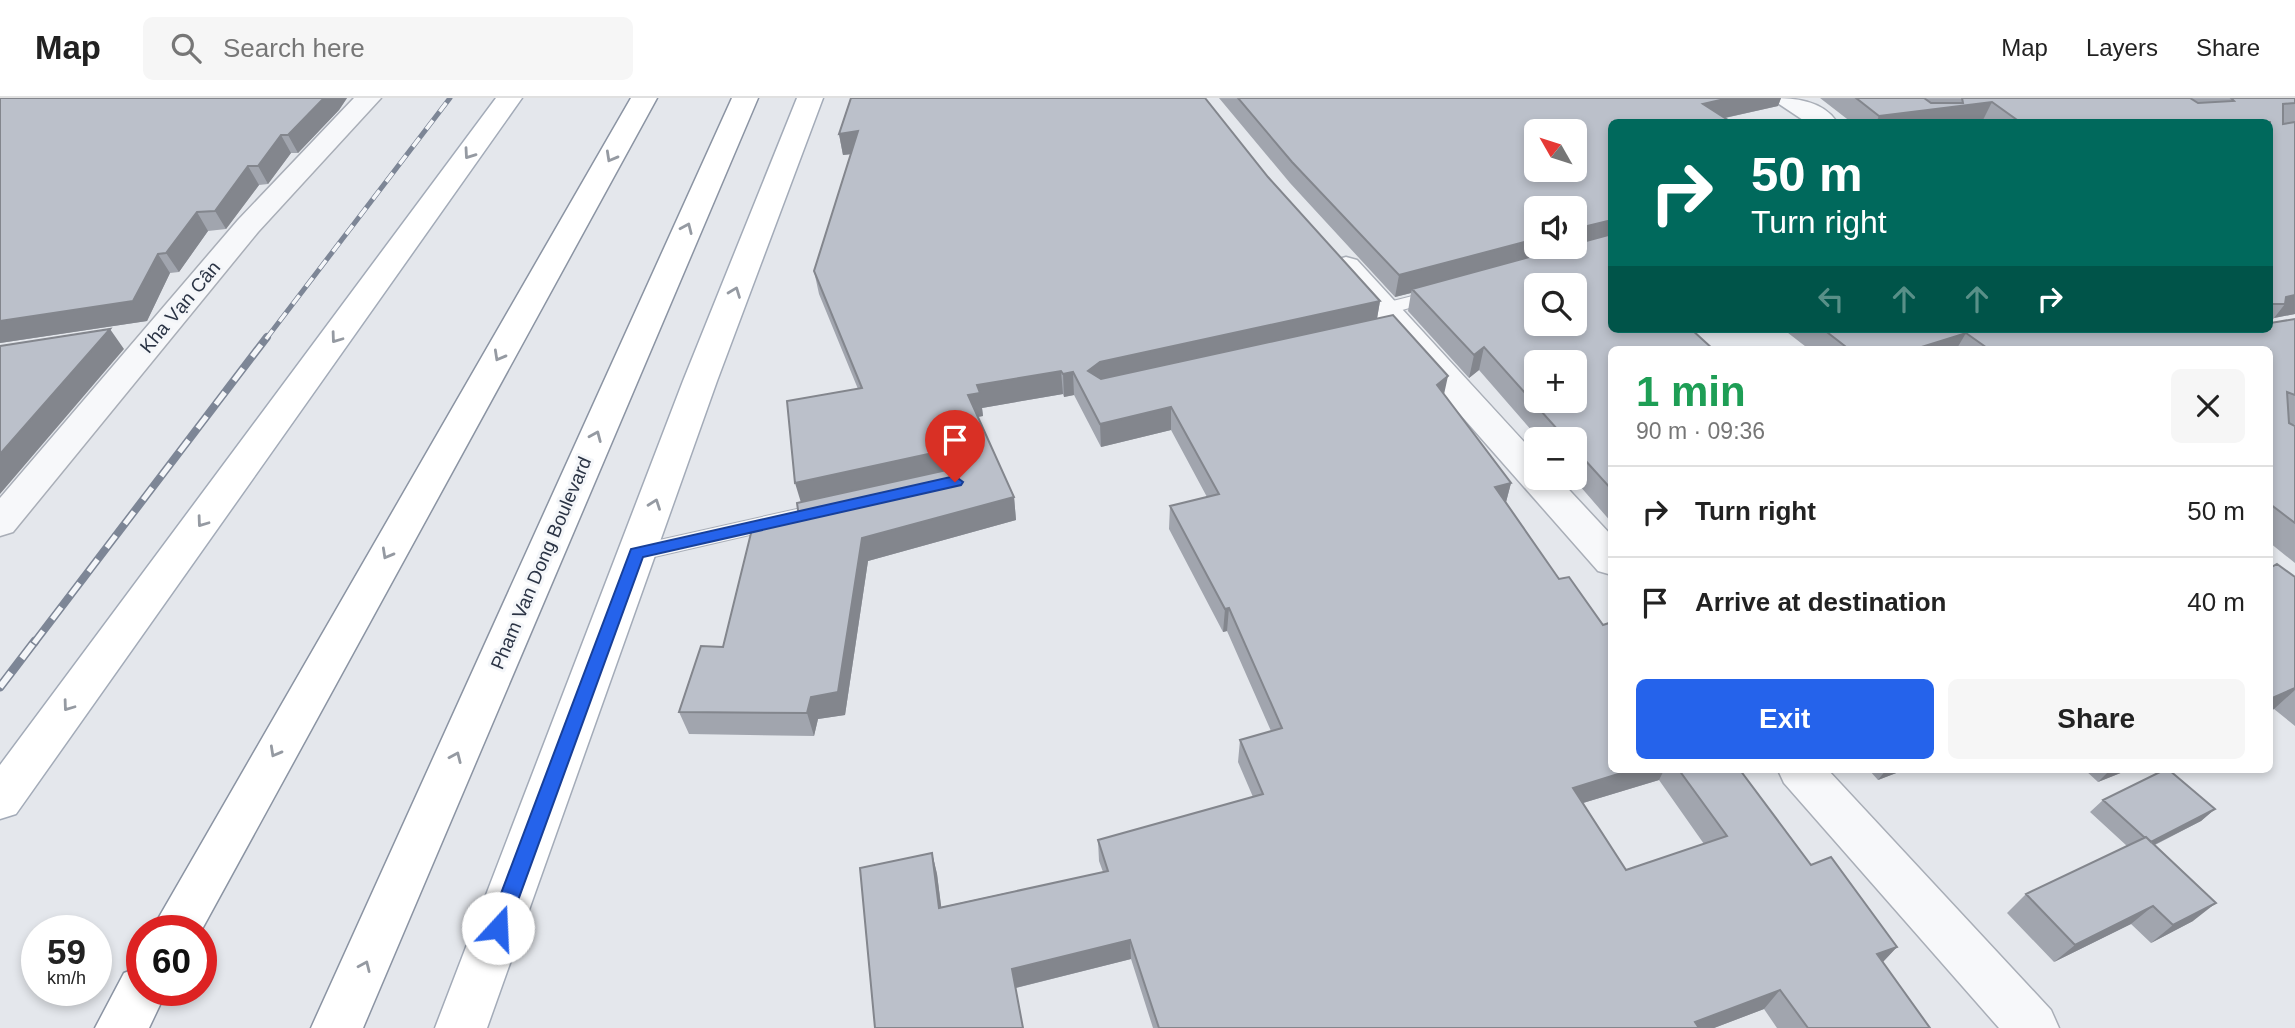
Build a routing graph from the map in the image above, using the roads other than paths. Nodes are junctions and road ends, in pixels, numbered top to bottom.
1 (369, 98) edge
2 (509, 98) edge
3 (644, 98) edge
4 (745, 98) edge
5 (810, 98) edge
6 (1783, 98) edge
7 (1819, 119) edge
8 (1322, 240) edge
9 (1457, 289) edge
10 (1387, 323) junction
11 (158, 331) junction
12 (119, 337) dead end
13 (1524, 465) edge
14 (1548, 490) edge
15 (849, 505) edge
16 (0, 523) edge
17 (637, 553) junction
18 (1608, 557) edge
19 (1803, 773) edge
20 (0, 800) edge
21 (184, 915) edge
22 (133, 1006) edge
23 (121, 1028) edge
24 (337, 1028) edge
25 (461, 1028) edge
26 (2033, 1028) edge

1 - 11 street, Kha Vạn Cân
2 -> 20 main road
3 -> 21 main road
24 -> 4 main road, Pham Van Dong Boulevard
17 -> 5 main road
6 - 7 street
8 - 10 street
9 - 10 lane
10 - 13 street
11 - 12 street
11 - 16 street, Kha Vạn Cân
14 - 18 street
15 - 17 lane
17 - 25 main road
19 - 26 street
22 - 23 main road

